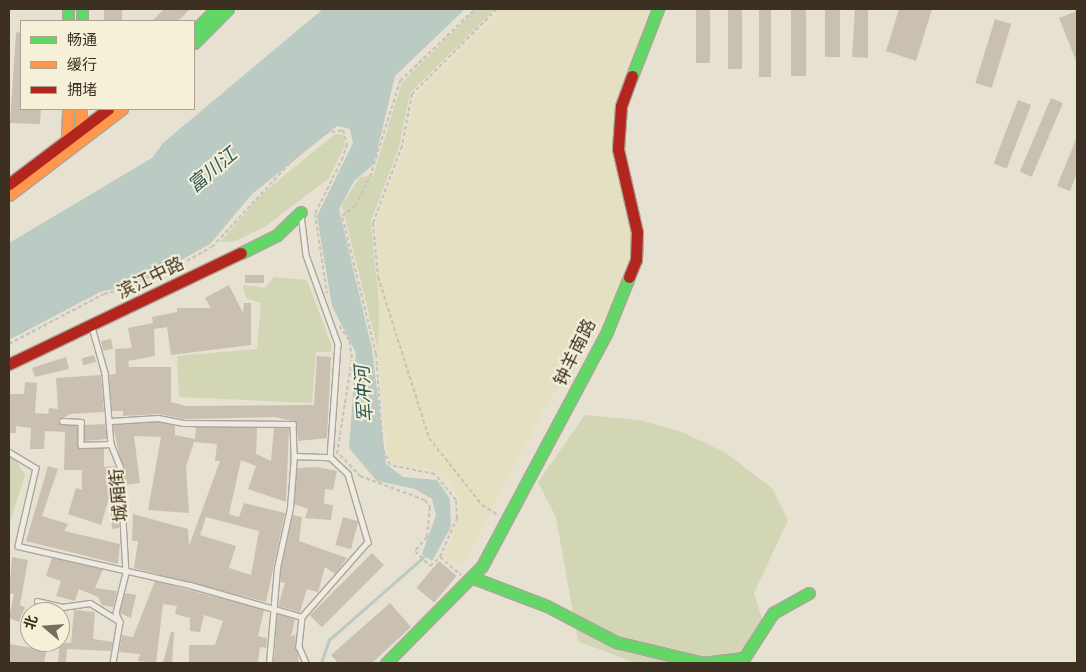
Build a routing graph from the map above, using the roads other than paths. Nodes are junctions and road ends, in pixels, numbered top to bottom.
1 (216, 9) edge
2 (228, 9) edge
3 (658, 9) edge
4 (195, 30) edge
5 (195, 42) edge
6 (68, 110) edge
7 (82, 110) edge
8 (107, 110) edge
9 (120, 110) edge
10 (81, 134) junction
11 (67, 144) junction
12 (9, 184) edge
13 (9, 195) edge
14 (300, 212) joint
15 (92, 326) junction
16 (9, 364) edge
17 (62, 421) dead end
18 (111, 421) junction
19 (111, 444) junction
20 (9, 452) edge
21 (294, 456) junction
22 (330, 457) junction
23 (126, 572) junction
24 (470, 579) junction
25 (809, 592) dead end
26 (37, 600) dead end
27 (275, 609) junction
28 (302, 618) junction
29 (120, 622) junction
30 (114, 662) edge
31 (269, 663) edge
32 (306, 663) edge
33 (386, 663) edge

1 - 4 main road
2 - 5 main road
3 - 24 main road, 钟羊南路
6 - 11 main road
7 - 10 main road
8 - 10 main road
9 - 10 main road
10 - 11 main road
11 - 12 main road
11 - 13 main road
14 - 15 main road, 滨江中路
14 - 22 lane
15 - 16 main road, 滨江中路
15 - 18 lane, 城厢街
17 - 19 lane
18 - 19 lane, 城厢街
18 - 21 lane
19 - 23 lane, 城厢街
20 - 23 lane
21 - 22 lane
21 - 27 lane
22 - 28 lane
23 - 27 lane
23 - 29 lane, 城厢街
24 - 25 main road
24 - 33 main road, 钟羊南路
26 - 29 lane
27 - 28 lane
27 - 31 lane
28 - 32 lane
29 - 30 lane, 城厢街

